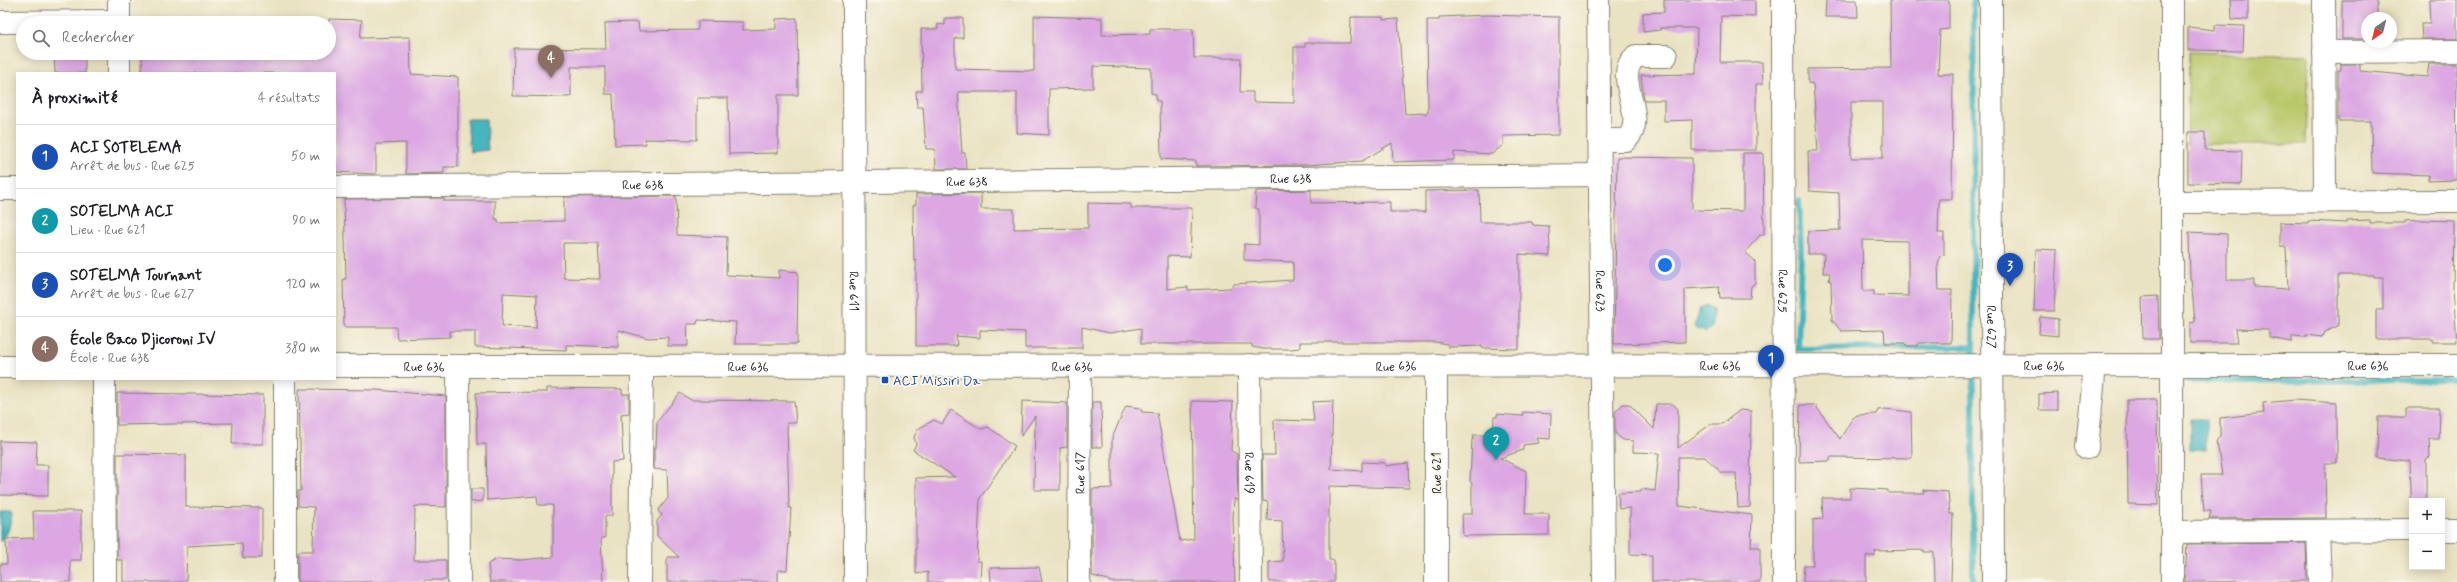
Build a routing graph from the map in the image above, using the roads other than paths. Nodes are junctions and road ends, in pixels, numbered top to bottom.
1 (118, 0) edge
2 (854, 0) edge
3 (1598, 0) edge
4 (1783, 0) edge
5 (1991, 0) edge
6 (2172, 0) edge
7 (2324, 0) edge
8 (119, 16) edge
9 (0, 22) edge
10 (16, 22) edge
11 (2457, 51) edge
12 (2324, 52) junction
13 (1666, 56) dead end
14 (119, 60) edge
15 (119, 72) edge
16 (1599, 140) junction
17 (1600, 175) junction
18 (854, 182) junction
19 (336, 186) edge
20 (0, 189) edge
21 (16, 189) edge
22 (2325, 201) junction
23 (2457, 201) edge
24 (2173, 202) junction
25 (1783, 364) junction
26 (1992, 364) junction
27 (2095, 364) junction
28 (2173, 364) junction
29 (855, 365) junction
30 (1080, 365) junction
31 (1249, 365) junction
32 (1436, 365) junction
33 (1602, 365) junction
34 (2457, 365) edge
35 (336, 366) edge
36 (458, 366) junction
37 (642, 366) junction
38 (0, 367) edge
39 (16, 367) edge
40 (104, 380) edge
41 (285, 380) edge
42 (2087, 448) dead end
43 (2409, 530) edge
44 (2445, 530) edge
45 (2457, 530) edge
46 (2318, 531) junction
47 (2173, 532) junction
48 (106, 582) edge
49 (285, 582) edge
50 (459, 582) edge
51 (640, 582) edge
52 (855, 582) edge
53 (1079, 582) edge
54 (1251, 582) edge
55 (1436, 582) edge
56 (1604, 582) edge
57 (1784, 582) edge
58 (1993, 582) edge
59 (2172, 582) edge
60 (2320, 582) edge

1 - 8 street
2 - 18 street, Rue 611
3 - 16 street, Rue 623
4 - 25 street, Rue 625
5 - 26 street, Rue 627
6 - 24 street
7 - 12 street
9 - 10 street
11 - 12 street
12 - 22 street
13 - 16 street
14 - 15 street
16 - 17 street, Rue 623
17 - 18 street, Rue 638
17 - 33 street, Rue 623
18 - 19 street, Rue 638
18 - 29 street, Rue 611
20 - 21 street
22 - 23 street
22 - 24 street
24 - 28 street
25 - 26 street, Rue 636
25 - 33 street, Rue 636
25 - 57 street, Rue 625
26 - 27 street, Rue 636
26 - 58 street, Rue 627
27 - 28 street, Rue 636
27 - 42 street
28 - 34 street, Rue 636
28 - 47 street
29 - 30 street, Rue 636
29 - 37 street, Rue 636
29 - 52 street, Rue 611
30 - 31 street, Rue 636
30 - 53 street, Rue 617
31 - 32 street, Rue 636
31 - 54 street, Rue 619
32 - 33 street, Rue 636
32 - 55 street, Rue 621
33 - 56 street, Rue 623
35 - 36 street, Rue 636
36 - 37 street, Rue 636
36 - 50 street
37 - 51 street
38 - 39 street
40 - 48 street
41 - 49 street
43 - 46 street
44 - 45 street
46 - 47 street
46 - 60 street
47 - 59 street

